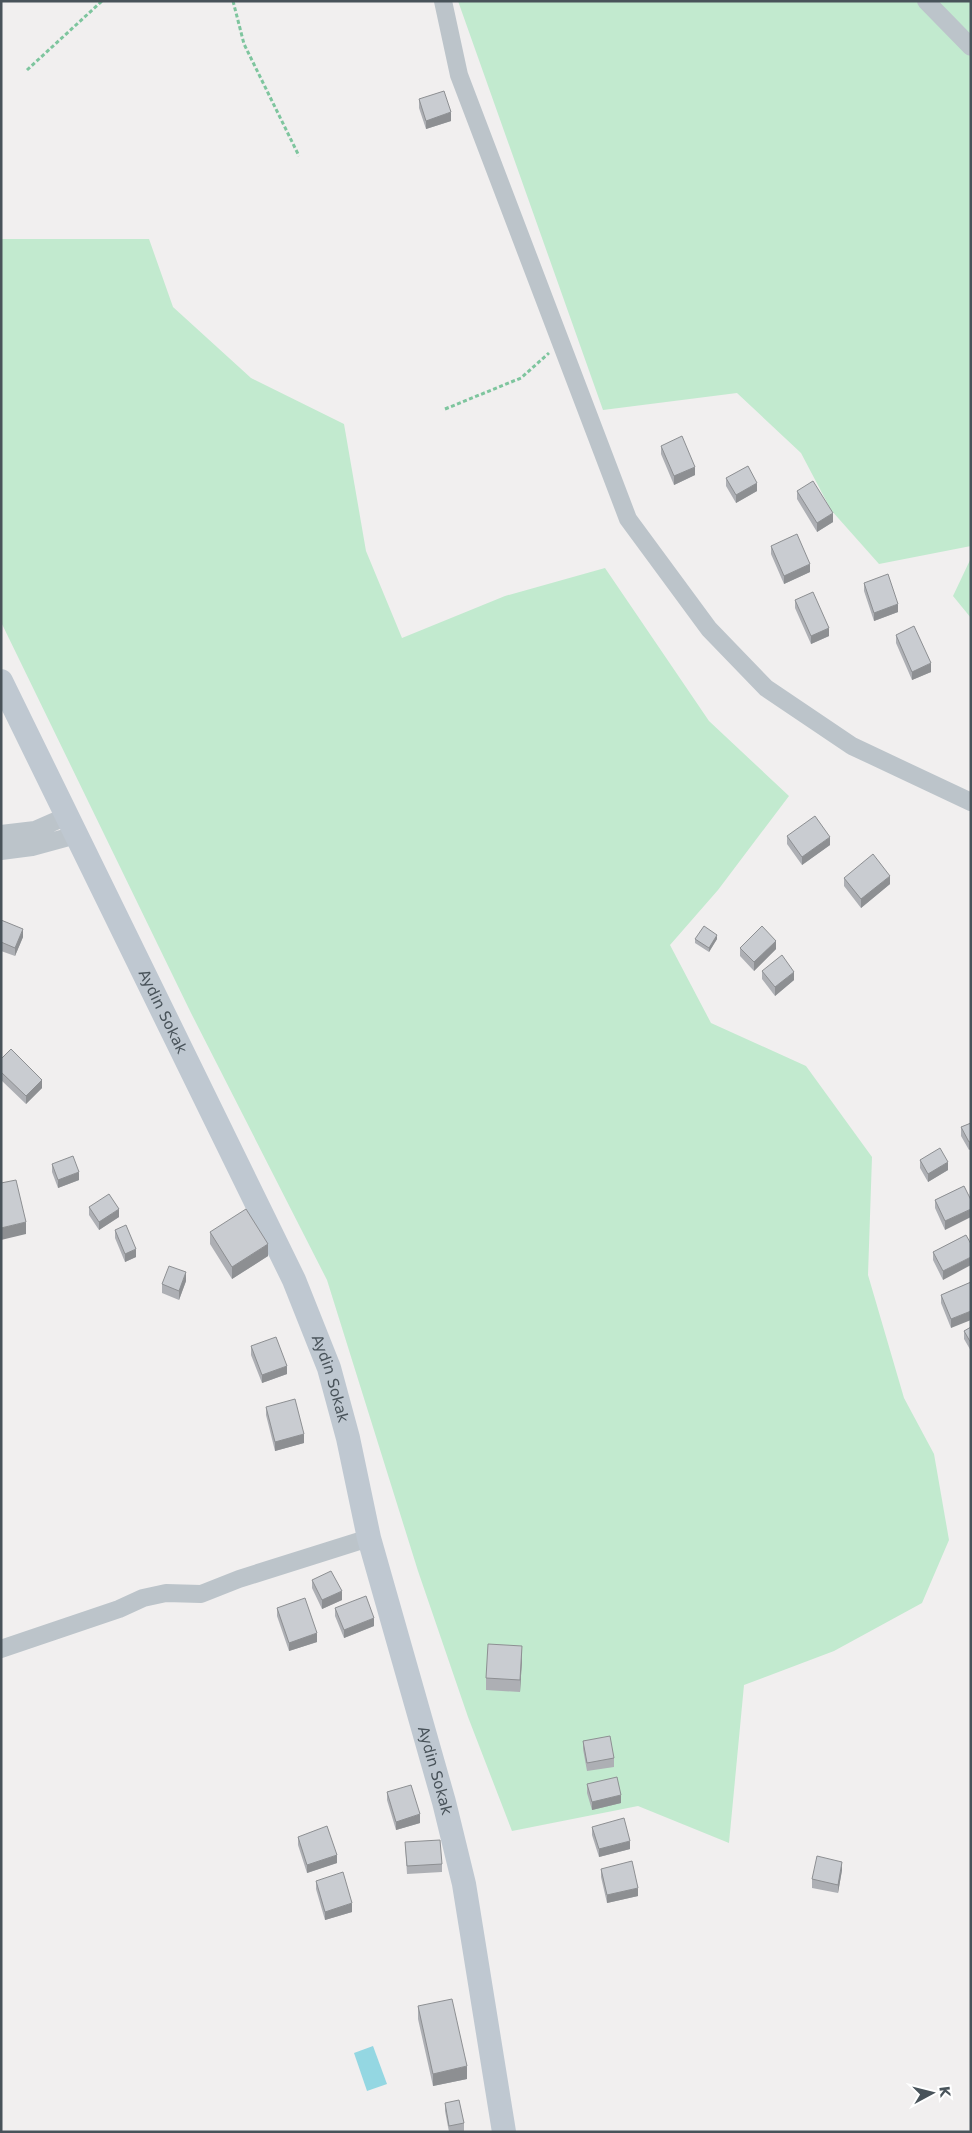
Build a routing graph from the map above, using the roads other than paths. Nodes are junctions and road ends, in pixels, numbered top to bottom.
1 (442, 1) edge
2 (926, 1) edge
3 (971, 47) edge
4 (1, 681) edge
5 (971, 802) edge
6 (71, 825) junction
7 (1, 834) edge
8 (1, 851) edge
9 (369, 1538) junction
10 (1, 1649) edge
11 (504, 2132) edge

1 - 5 street
2 - 3 street
4 - 6 street, Aydin Sokak
6 - 7 street
6 - 8 street
6 - 9 street, Aydin Sokak
9 - 10 street
9 - 11 street, Aydin Sokak

